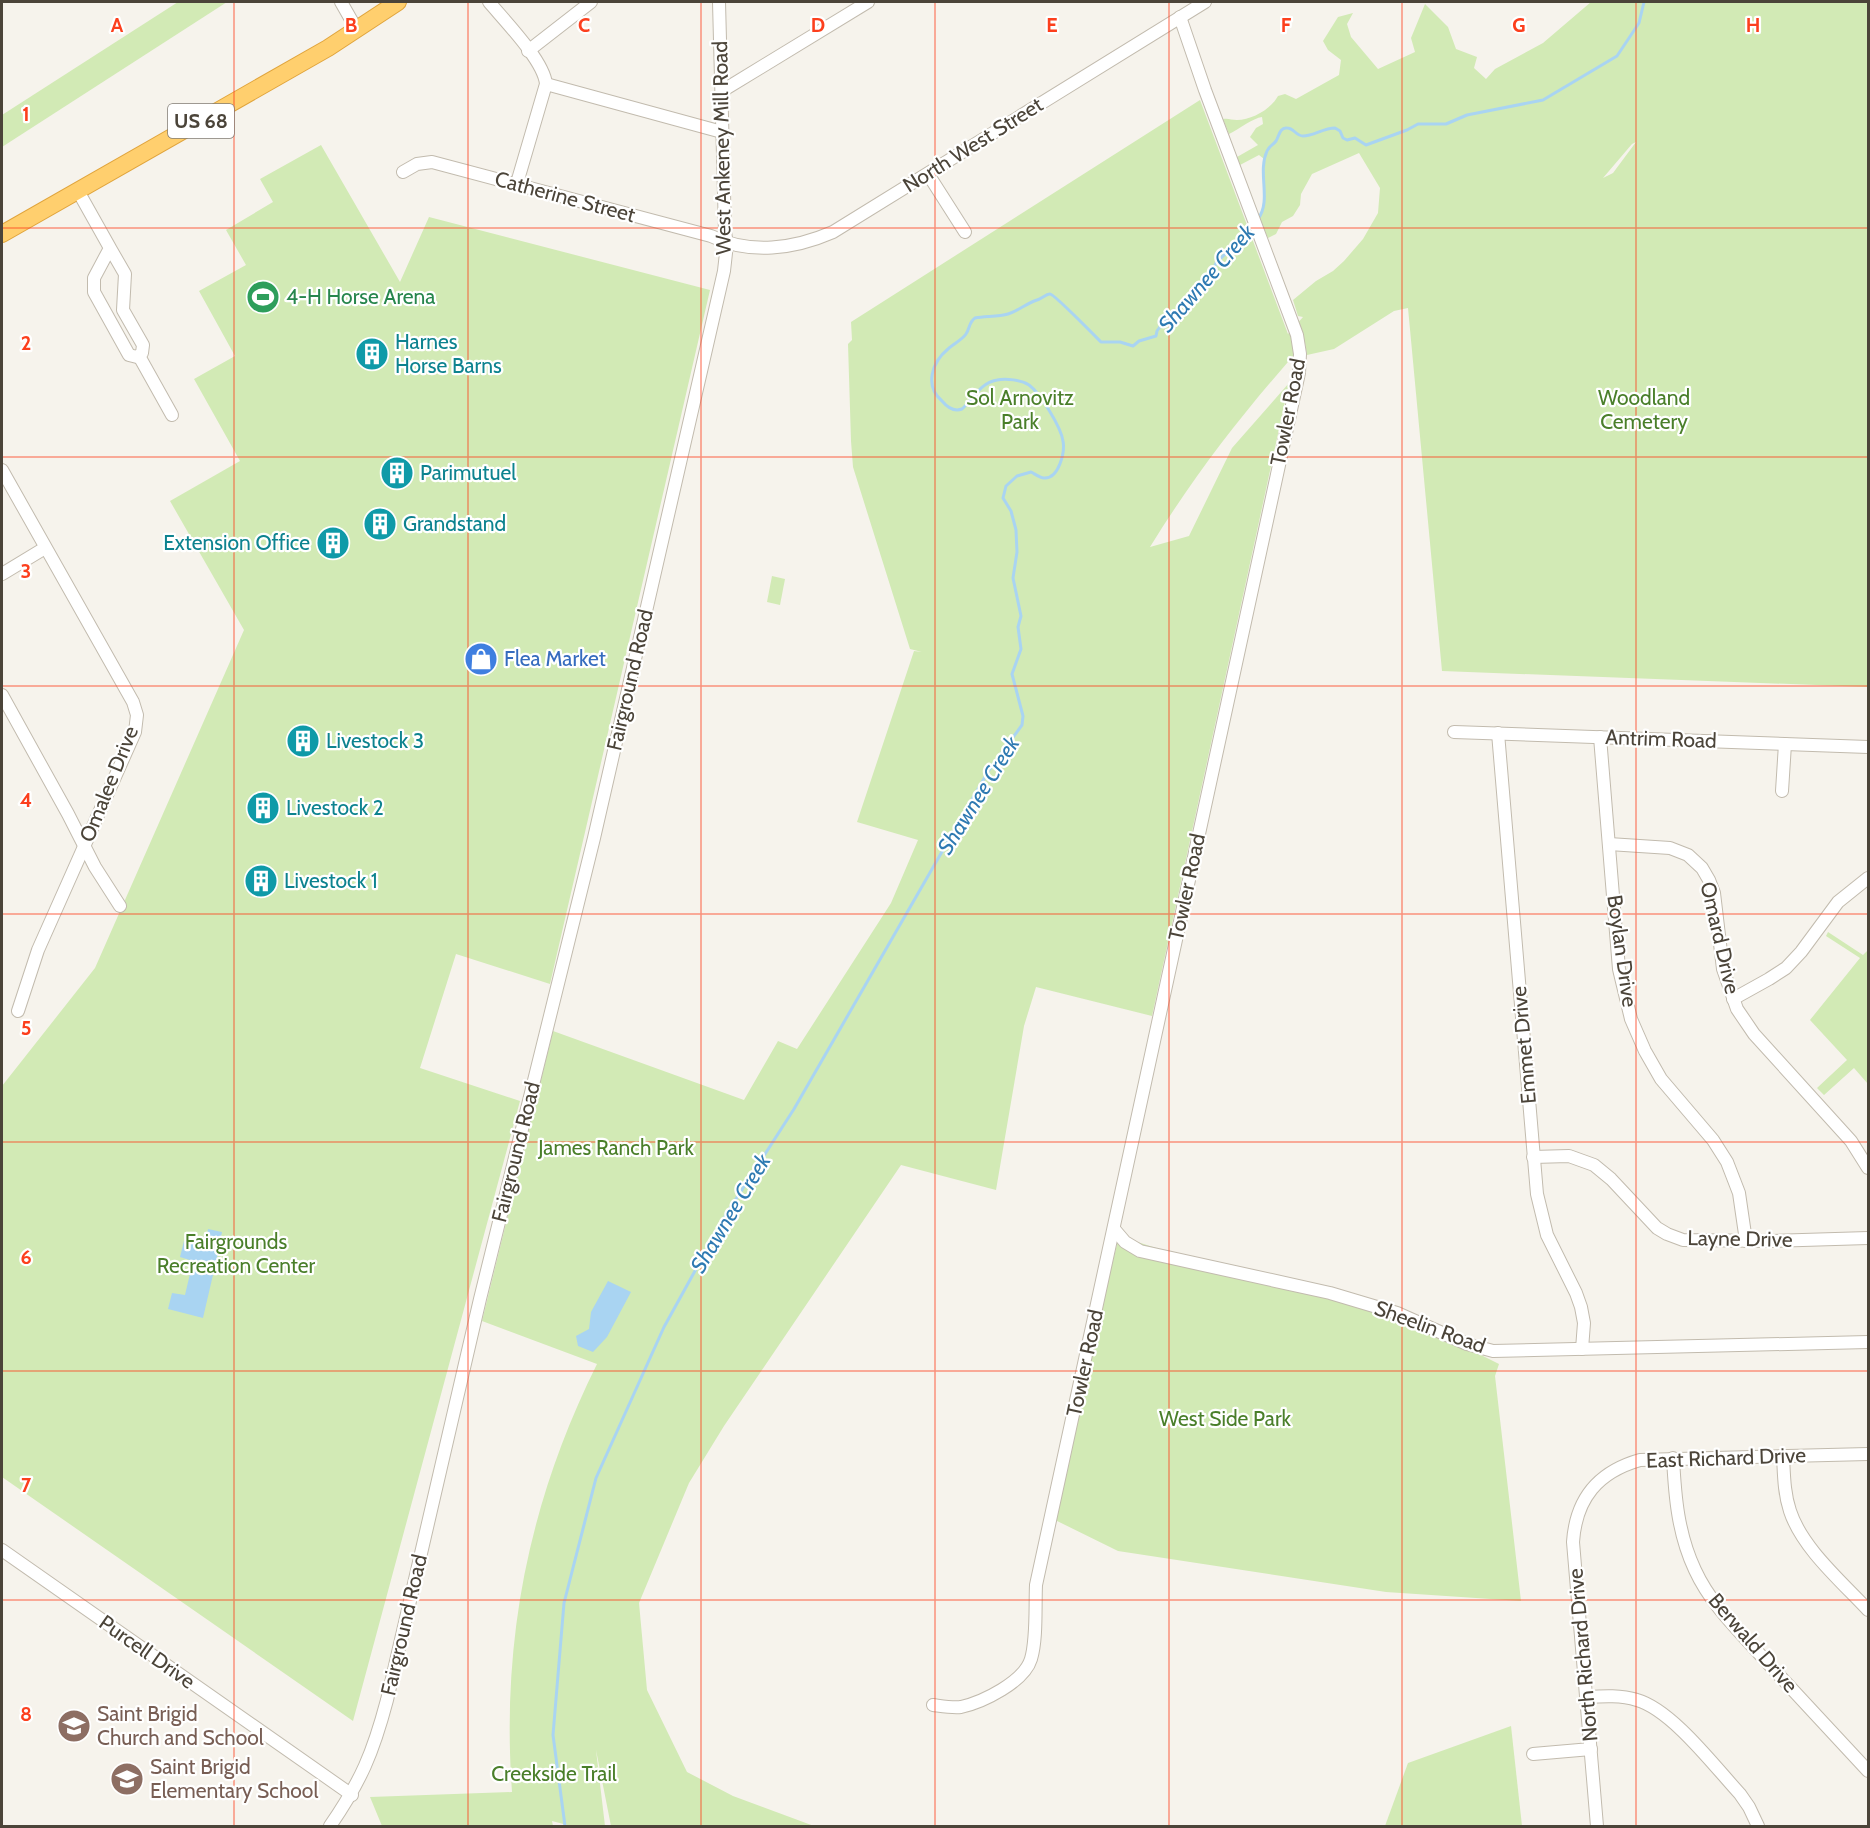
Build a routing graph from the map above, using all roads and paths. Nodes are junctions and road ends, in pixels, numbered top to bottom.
1 (341, 2) edge
2 (398, 2) edge
3 (489, 2) edge
4 (591, 2) edge
5 (719, 2) edge
6 (868, 2) edge
7 (1205, 2) edge
8 (1180, 16) junction
9 (357, 30) junction
10 (528, 51) junction
11 (546, 84) junction
12 (722, 91) junction
13 (722, 132) junction
14 (403, 172) dead end
15 (928, 174) junction
16 (517, 183) junction
17 (78, 191) junction
18 (965, 232) dead end
19 (2, 234) edge
20 (728, 244) junction
21 (110, 248) junction
22 (139, 356) junction
23 (172, 415) dead end
24 (679, 469) joint
25 (2, 470) edge
26 (45, 548) junction
27 (2, 574) edge
28 (2, 695) edge
29 (1454, 732) dead end
30 (1497, 733) junction
31 (1600, 737) junction
32 (1785, 744) junction
33 (1869, 747) edge
34 (1782, 790) dead end
35 (1609, 844) junction
36 (84, 845) junction
37 (1869, 878) edge
38 (120, 906) dead end
39 (1732, 999) junction
40 (18, 1011) dead end
41 (1533, 1157) junction
42 (1869, 1168) edge
43 (1114, 1229) junction
44 (1869, 1238) edge
45 (1746, 1241) junction
46 (1869, 1342) edge
47 (1582, 1349) junction
48 (1869, 1454) edge
49 (1783, 1456) junction
50 (1673, 1458) junction
51 (1592, 1489) joint
52 (2, 1550) edge
53 (1869, 1610) edge
54 (1586, 1697) junction
55 (933, 1705) dead end
56 (1591, 1749) junction
57 (1533, 1754) dead end
58 (1869, 1771) edge
59 (352, 1796) junction
60 (330, 1827) edge
61 (1597, 1827) edge
62 (1758, 1827) edge

1 - 9 street
2 - 9 highway, US 68
3 - 10 street
4 - 10 street
5 - 12 street, West Ankeney Mill Road
6 - 12 street
7 - 8 street, North West Street
8 - 15 street, North West Street
8 - 43 street, Towler Road
9 - 17 highway, US 68
10 - 11 street
11 - 13 street
11 - 16 street
12 - 13 street, West Ankeney Mill Road
13 - 20 street, West Ankeney Mill Road
14 - 16 street, Catherine Street
15 - 18 street
15 - 20 street, North West Street
16 - 20 street, Catherine Street
17 - 19 highway, US 68
17 - 21 street
20 - 24 street, West Ankeney Mill Road
21 - 22 street
21 - 22 street
22 - 23 street
24 - 59 street, Fairground Road
25 - 26 street, Omalee Drive
26 - 27 street
26 - 36 street, Omalee Drive
28 - 36 street
29 - 30 street, Antrim Road
30 - 31 street, Antrim Road
30 - 41 street, Emmet Drive
31 - 32 street, Antrim Road
31 - 35 street, Boylan Drive
32 - 33 street, Antrim Road
32 - 34 street
35 - 39 street, Omard Drive
35 - 45 street, Boylan Drive
36 - 38 street
36 - 40 street, Omalee Drive
37 - 39 street
39 - 42 street, Omard Drive
41 - 45 street, Layne Drive
41 - 47 street, Emmet Drive
43 - 47 street, Sheelin Road
43 - 55 street, Towler Road
44 - 45 street, Layne Drive
46 - 47 street, Sheelin Road
48 - 49 street, East Richard Drive
49 - 50 street, East Richard Drive
49 - 53 street
50 - 51 street, East Richard Drive
50 - 58 street, Berwald Drive
51 - 54 street, North Richard Drive
52 - 59 street, Purcell Drive
54 - 56 street, North Richard Drive
54 - 62 street
56 - 57 street
56 - 61 street, North Richard Drive
59 - 60 street, Fairground Road

